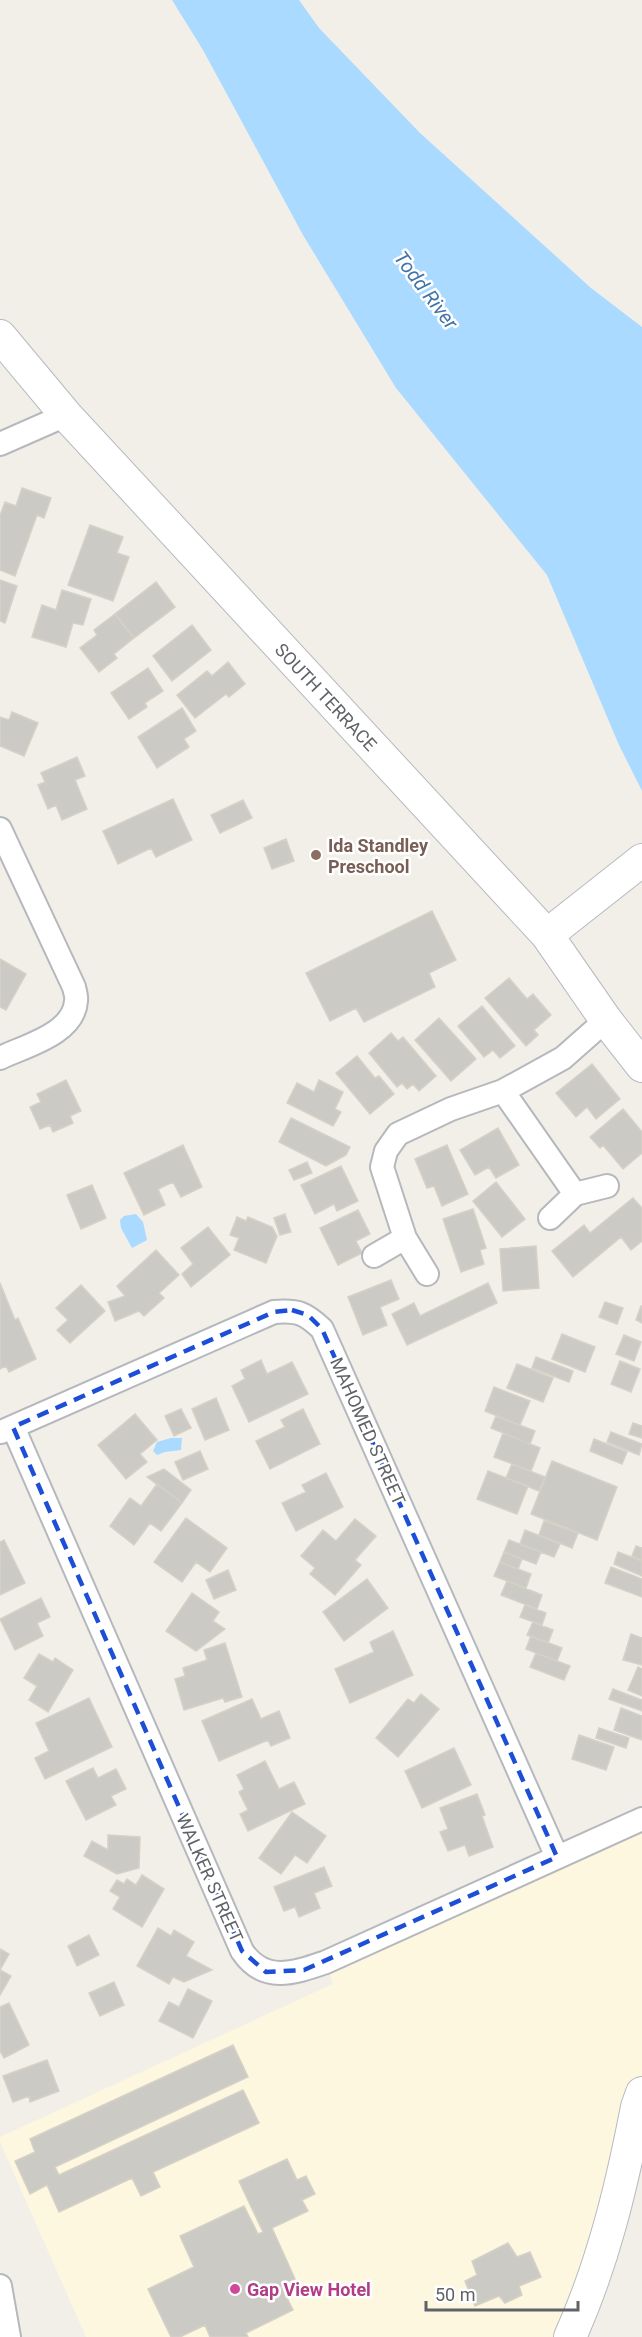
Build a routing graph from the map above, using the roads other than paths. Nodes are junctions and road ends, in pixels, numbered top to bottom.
1 (0, 336) edge
2 (66, 415) junction
3 (0, 444) edge
4 (0, 829) edge
5 (642, 860) edge
6 (547, 935) junction
7 (606, 1020) junction
8 (0, 1058) edge
9 (642, 1065) edge
10 (503, 1091) junction
11 (607, 1186) dead end
12 (575, 1194) junction
13 (550, 1218) dead end
14 (405, 1238) junction
15 (374, 1256) dead end
16 (427, 1274) dead end
17 (7, 1430) edge
18 (642, 1819) edge
19 (642, 1825) edge
20 (616, 1832) junction
21 (557, 1857) junction
22 (642, 2093) edge
23 (637, 2122) edge
24 (0, 2286) edge
25 (9, 2337) edge
26 (570, 2337) edge

1 - 2 street, SOUTH TERRACE
2 - 3 street
2 - 6 street, SOUTH TERRACE
4 - 8 street
5 - 6 street
6 - 7 street, SOUTH TERRACE
7 - 9 street, SOUTH TERRACE
7 - 10 street
10 - 12 street
10 - 14 street
11 - 12 street
12 - 13 street
14 - 15 street
14 - 16 street
17 - 21 street, WALKER STREET
17 - 21 street, MAHOMED STREET
18 - 20 street, WALKER STREET
19 - 20 street, WALKER STREET
20 - 21 street, WALKER STREET
22 - 23 street
23 - 26 street
24 - 25 street

